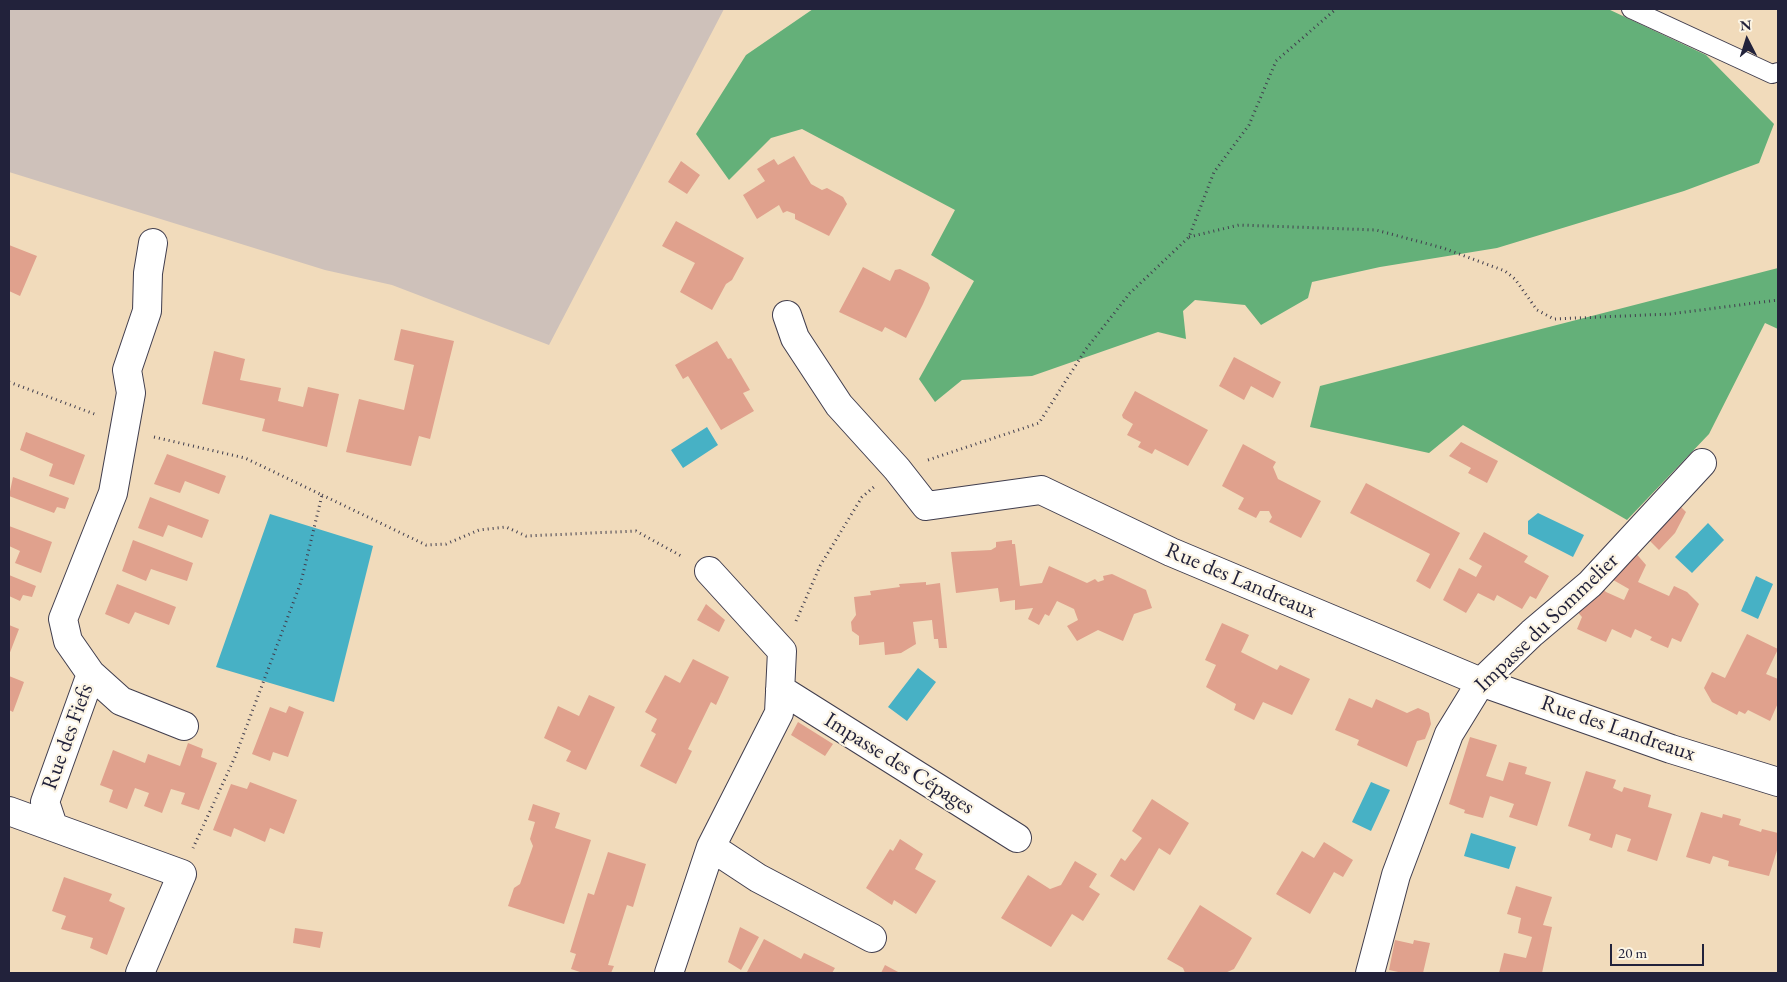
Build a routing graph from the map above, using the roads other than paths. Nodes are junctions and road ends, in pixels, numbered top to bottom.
1 (1631, 9) edge
2 (1778, 72) edge
3 (153, 243) dead end
4 (786, 315) dead end
5 (1702, 463) dead end
6 (709, 571) road end
7 (91, 674) junction
8 (1481, 682) junction
9 (780, 690) junction
10 (184, 726) dead end
11 (1778, 782) edge
12 (9, 811) edge
13 (53, 826) junction
14 (1017, 838) dead end
15 (711, 847) junction
16 (872, 938) dead end
17 (140, 973) edge
18 (669, 973) edge
19 (1370, 973) edge

1 - 2 lane
3 - 7 street, Rue des Fiefs
4 - 8 street, Rue des Landreaux
5 - 8 street, Impasse du Sommelier
6 - 9 street
7 - 10 street
7 - 13 street, Rue des Fiefs
8 - 11 street, Rue des Landreaux
8 - 19 street, Impasse du Sommelier
9 - 14 street, Impasse des Cépages
9 - 15 street
12 - 13 street
13 - 17 street
15 - 16 street
15 - 18 street

